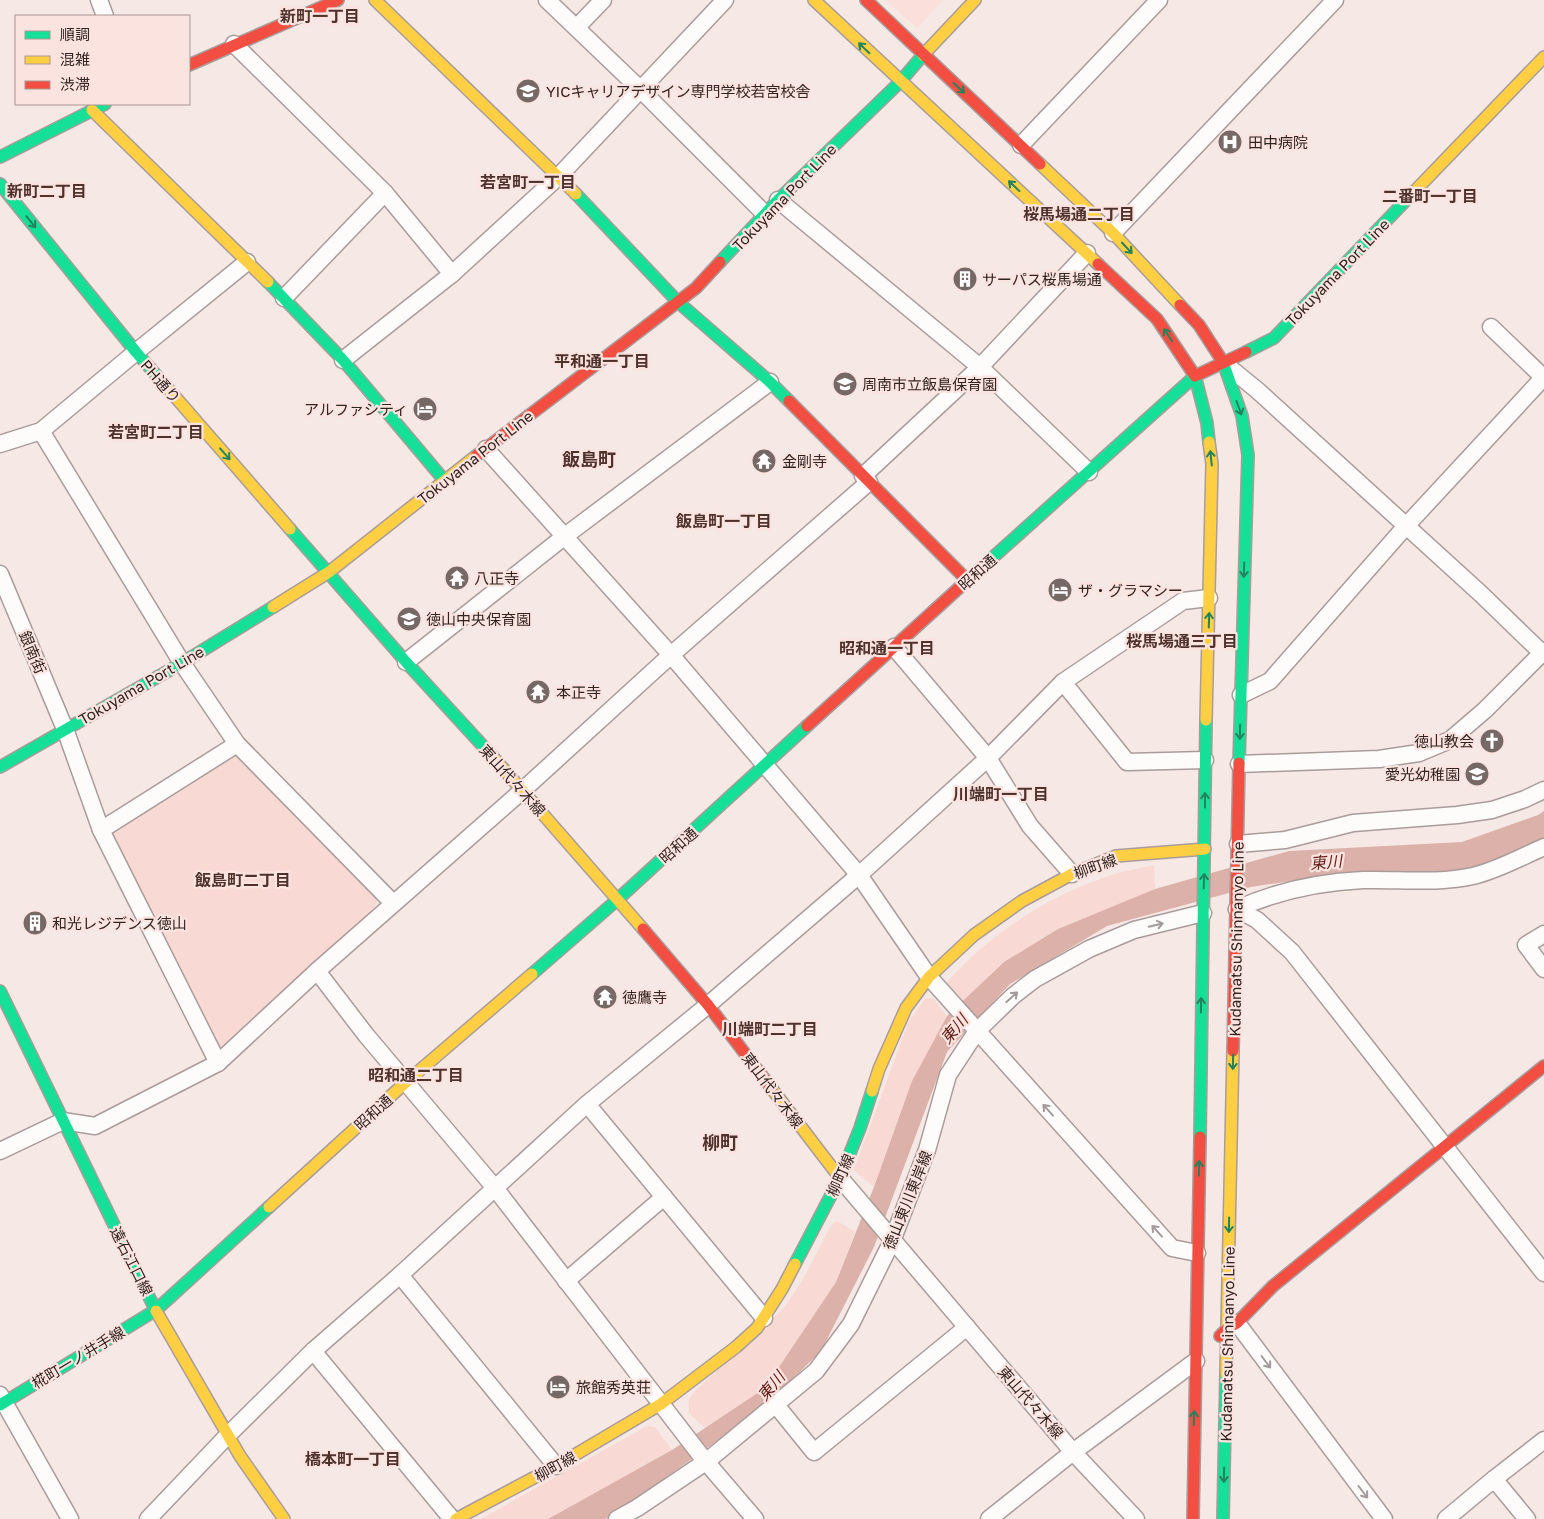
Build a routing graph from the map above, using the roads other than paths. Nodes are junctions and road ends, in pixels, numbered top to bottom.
1 (100, 0) edge
2 (338, 0) edge
3 (375, 0) edge
4 (547, 0) edge
5 (603, 0) edge
6 (725, 0) edge
7 (814, 0) edge
8 (866, 0) edge
9 (975, 0) edge
10 (1159, 0) edge
11 (1335, 0) edge
12 (105, 15) edge
13 (577, 27) junction
14 (234, 44) junction
15 (923, 55) junction
16 (1544, 57) edge
17 (190, 65) edge
18 (900, 82) junction
19 (640, 88) junction
20 (104, 105) edge
21 (92, 110) junction
22 (1022, 145) junction
23 (0, 157) edge
24 (558, 176) junction
25 (0, 184) edge
26 (385, 193) junction
27 (778, 200) junction
28 (765, 214) junction
29 (1113, 233) junction
30 (1087, 254) junction
31 (246, 262) junction
32 (452, 274) junction
33 (284, 298) junction
34 (678, 302) junction
35 (1491, 327) dead end
36 (136, 352) junction
37 (343, 360) junction
38 (1223, 362) junction
39 (980, 367) junction
40 (1195, 376) junction
41 (1544, 377) edge
42 (770, 382) junction
43 (41, 431) junction
44 (0, 444) edge
45 (486, 449) junction
46 (1089, 472) junction
47 (866, 479) junction
48 (444, 480) junction
49 (1406, 526) junction
50 (565, 536) junction
51 (329, 572) junction
52 (0, 574) edge
53 (967, 580) junction
54 (1209, 598) junction
55 (894, 647) junction
56 (1543, 653) edge
57 (671, 655) junction
58 (406, 662) junction
59 (182, 663) junction
60 (1063, 682) junction
61 (1241, 695) junction
62 (65, 729) junction
63 (237, 744) junction
64 (988, 758) junction
65 (1205, 760) junction
66 (1239, 764) junction
67 (765, 766) junction
68 (0, 767) edge
69 (523, 790) junction
70 (1544, 790) edge
71 (101, 830) junction
72 (1238, 844) junction
73 (1544, 847) edge
74 (1205, 849) junction
75 (859, 874) junction
76 (1072, 874) junction
77 (617, 900) junction
78 (393, 903) junction
79 (1237, 909) junction
80 (1203, 914) junction
81 (1544, 934) edge
82 (1544, 969) edge
83 (318, 971) junction
84 (929, 977) junction
85 (0, 991) edge
86 (708, 1005) junction
87 (977, 1031) junction
88 (218, 1063) junction
89 (1544, 1066) edge
90 (406, 1083) junction
91 (587, 1104) junction
92 (62, 1121) junction
93 (1444, 1146) junction
94 (0, 1151) edge
95 (840, 1178) junction
96 (494, 1188) junction
97 (664, 1197) junction
98 (889, 1238) junction
99 (1197, 1253) junction
100 (1544, 1273) edge
101 (400, 1275) junction
102 (566, 1281) junction
103 (156, 1310) junction
104 (764, 1318) junction
105 (1232, 1326) junction
106 (967, 1327) junction
107 (313, 1351) junction
108 (1196, 1361) junction
109 (2, 1401) edge
110 (661, 1404) junction
111 (776, 1404) junction
112 (228, 1435) junction
113 (1544, 1440) edge
114 (1073, 1452) junction
115 (704, 1459) junction
116 (556, 1466) junction
117 (1494, 1479) junction
118 (70, 1519) edge
119 (148, 1519) edge
120 (284, 1519) edge
121 (452, 1519) edge
122 (456, 1519) edge
123 (617, 1519) edge
124 (756, 1519) edge
125 (990, 1519) edge
126 (1136, 1519) edge
127 (1193, 1519) edge
128 (1223, 1519) edge
129 (1384, 1519) edge
130 (1446, 1519) edge
131 (1527, 1519) edge

1 - 12 street
2 - 14 street
3 - 24 street
4 - 13 street
5 - 13 street
6 - 19 street
18 -> 7 street
8 - 15 street
9 - 15 street, Tokuyama Port Line
10 - 22 street
11 - 29 street
13 - 19 street
14 - 17 street
14 - 26 street
15 - 18 street, Tokuyama Port Line
15 -> 22 street
16 - 38 street, Tokuyama Port Line
18 - 27 street, Tokuyama Port Line
30 -> 18 street
19 - 24 street
19 - 28 street
20 - 21 street
21 - 23 street
21 - 31 street
22 - 29 street
24 - 32 street
24 - 34 street
25 -> 36 street, PH通り
26 - 32 street
26 - 33 street
27 - 28 street, Tokuyama Port Line
27 - 39 street
28 - 34 street, Tokuyama Port Line
29 -> 38 street
30 - 39 street
40 -> 30 street
31 - 33 street
31 - 36 street
32 - 37 street
33 - 37 street
34 - 42 street
34 - 45 street, Tokuyama Port Line
35 - 41 street
36 - 43 street
36 -> 51 street, PH通り
37 - 48 street
38 - 40 street, Tokuyama Port Line
38 - 49 street
38 -> 61 street, Kudamatsu Shinnanyo Line
39 - 46 street
39 - 47 street
40 - 46 street, 昭和通
54 -> 40 street, Kudamatsu Shinnanyo Line
41 - 49 street
42 - 47 street
42 - 50 street
43 - 44 street
43 - 59 street
45 - 48 street, Tokuyama Port Line
45 - 50 street
46 - 53 street, 昭和通
47 - 53 street
47 - 57 street
48 - 51 street, Tokuyama Port Line
49 - 56 street
49 - 61 street
50 - 57 street
50 - 58 street
51 - 58 street, 東山代々木線
51 - 59 street, Tokuyama Port Line
52 - 62 street, 銀南街
53 - 55 street, 昭和通
54 - 60 street
65 -> 54 street, Kudamatsu Shinnanyo Line
55 - 64 street
55 - 67 street, 昭和通
56 - 66 street
57 - 67 street
57 - 69 street
58 - 69 street, 東山代々木線
59 - 62 street, Tokuyama Port Line
59 - 63 street
60 - 64 street
60 - 65 street
61 -> 66 street, Kudamatsu Shinnanyo Line
62 - 68 street, Tokuyama Port Line
62 - 71 street, 銀南街
63 - 71 street
63 - 78 street
64 - 75 street
64 - 76 street
74 -> 65 street, Kudamatsu Shinnanyo Line
66 - 72 street, Kudamatsu Shinnanyo Line
67 - 75 street
67 - 77 street, 昭和通
69 - 77 street, 東山代々木線
69 - 78 street
70 - 72 street
71 - 88 street, 銀南街
72 - 79 street, Kudamatsu Shinnanyo Line
73 - 79 street
74 - 76 street, 柳町線
80 -> 74 street, Kudamatsu Shinnanyo Line
75 - 84 street
75 - 86 street
76 - 84 street, 柳町線
77 - 86 street, 東山代々木線
77 - 90 street, 昭和通
78 - 83 street
79 - 93 street
79 -> 105 street, Kudamatsu Shinnanyo Line
87 -> 80 street, 徳山東川東岸線
99 -> 80 street, Kudamatsu Shinnanyo Line
81 - 82 street
83 - 88 street
83 - 90 street
84 - 87 street
84 - 95 street, 柳町線
85 - 92 street, 遠石江口線
86 - 91 street
86 - 95 street, 東山代々木線
87 - 98 street, 徳山東川東岸線
99 -> 87 street
88 - 92 street
89 - 93 street
90 - 96 street
90 - 103 street, 昭和通
91 - 96 street
91 - 97 street
92 - 94 street
92 - 103 street, 遠石江口線
93 - 100 street
93 - 105 street
95 - 98 street, 東山代々木線
95 - 104 street, 柳町線
96 - 101 street
96 - 102 street
97 - 102 street
97 - 104 street
98 - 106 street, 東山代々木線
98 - 111 street, 徳山東川東岸線
99 - 108 street, Kudamatsu Shinnanyo Line
101 - 107 street
101 - 116 street
102 - 110 street
103 - 109 street, 椛町一ノ井手線
103 - 112 street, 遠石江口線
104 - 110 street, 柳町線
105 - 108 street
105 -> 128 street, Kudamatsu Shinnanyo Line
105 -> 129 street
106 - 111 street
106 - 114 street, 東山代々木線
107 - 112 street
107 - 121 street
108 - 114 street
127 -> 108 street, Kudamatsu Shinnanyo Line
109 - 118 street
110 - 115 street
110 - 116 street, 柳町線
111 - 115 street, 徳山東川東岸線
112 - 119 street
112 - 120 street, 遠石江口線
113 - 117 street
114 - 125 street
114 - 126 street, 東山代々木線
115 - 123 street, 徳山東川東岸線
115 - 124 street
116 - 122 street, 柳町線
117 - 130 street
117 - 131 street

